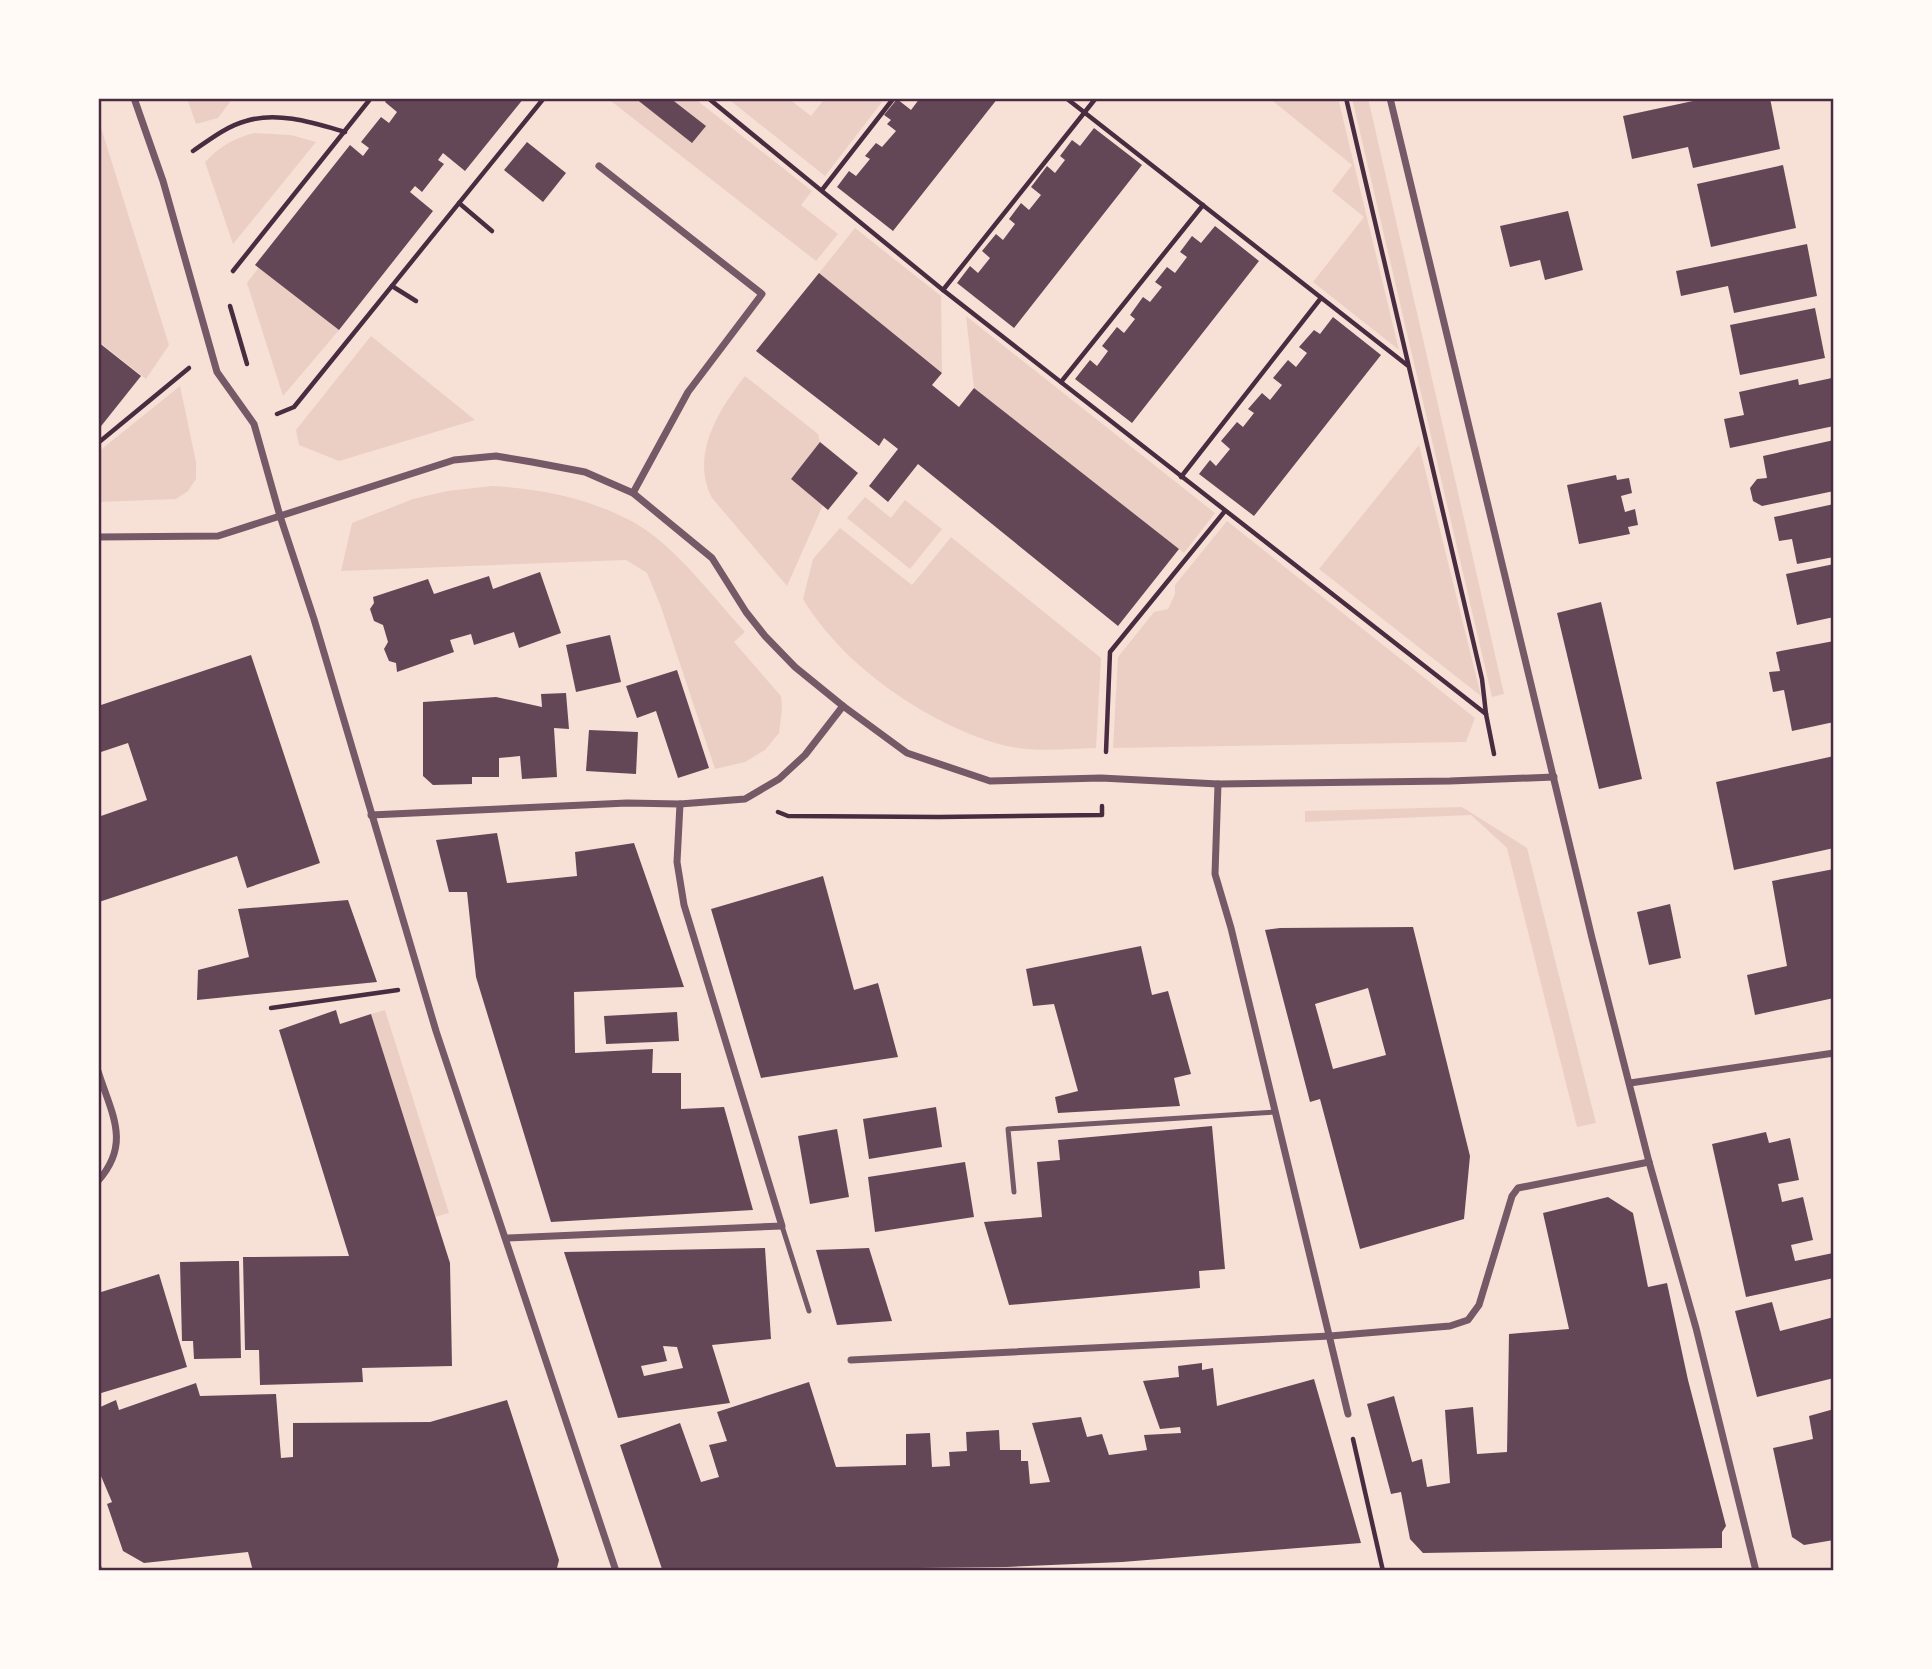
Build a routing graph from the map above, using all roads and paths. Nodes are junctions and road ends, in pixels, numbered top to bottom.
1 (134, 98) edge
2 (371, 98) edge
3 (544, 98) edge
4 (708, 98) edge
5 (891, 98) edge
6 (1066, 98) edge
7 (1096, 98) edge
8 (1346, 98) edge
9 (1390, 98) edge
10 (1084, 112) junction
11 (345, 132) junction
12 (193, 151) dead end
13 (599, 166) dead end
14 (822, 190) junction
15 (459, 203) junction
16 (1203, 205) junction
17 (492, 231) dead end
18 (233, 271) dead end
19 (392, 286) junction
20 (943, 290) junction
21 (1321, 298) junction
22 (416, 302) dead end
23 (1408, 365) junction
24 (191, 366) dead end
25 (1061, 382) junction
26 (254, 424) junction
27 (98, 443) edge
28 (1181, 477) junction
29 (633, 493) junction
30 (1225, 511) junction
31 (280, 516) junction
32 (98, 537) edge
33 (843, 706) junction
34 (1486, 714) junction
35 (1554, 777) junction
36 (1101, 778) junction
37 (1500, 779) junction
38 (1217, 784) junction
39 (745, 799) junction
40 (680, 804) junction
41 (371, 815) junction
42 (423, 987) junction
43 (271, 1008) dead end
44 (1834, 1053) edge
45 (98, 1071) edge
46 (1630, 1083) junction
47 (1275, 1112) junction
48 (1649, 1162) junction
49 (98, 1181) edge
50 (1014, 1192) dead end
51 (782, 1226) junction
52 (506, 1238) junction
53 (809, 1311) dead end
54 (1330, 1336) junction
55 (851, 1360) dead end
56 (1348, 1414) joint
57 (615, 1571) edge
58 (1383, 1571) edge
59 (1756, 1571) edge

1 - 26 street
2 - 11 path
3 - 15 path
4 - 14 path
5 - 14 path
6 - 10 path
7 - 10 path
8 - 23 path
9 - 35 street
10 - 16 path
10 - 20 path
11 - 12 path
11 - 18 path
13 - 29 street
14 - 20 path
15 - 17 path
15 - 19 path
16 - 21 path
16 - 25 path
19 - 22 path
19 - 26 path
20 - 25 path
21 - 23 path
21 - 28 path
23 - 34 path
24 - 27 path
25 - 28 path
26 - 31 street
28 - 30 path
29 - 31 street
29 - 33 street
30 - 34 path
30 - 36 path
31 - 32 street
31 - 41 street
33 - 36 street
33 - 39 street
34 - 37 path
35 - 37 street
35 - 46 street
36 - 38 street
36 - 39 path
37 - 38 street
38 - 47 street
39 - 40 street
40 - 41 street
40 - 51 street
41 - 42 street
42 - 43 path
42 - 52 street
44 - 46 street
45 - 49 street
46 - 48 street
47 - 50 lane
47 - 54 street
48 - 54 street
48 - 59 street
51 - 52 street
51 - 53 lane
52 - 57 street
54 - 55 street
54 - 56 street
56 - 58 path

